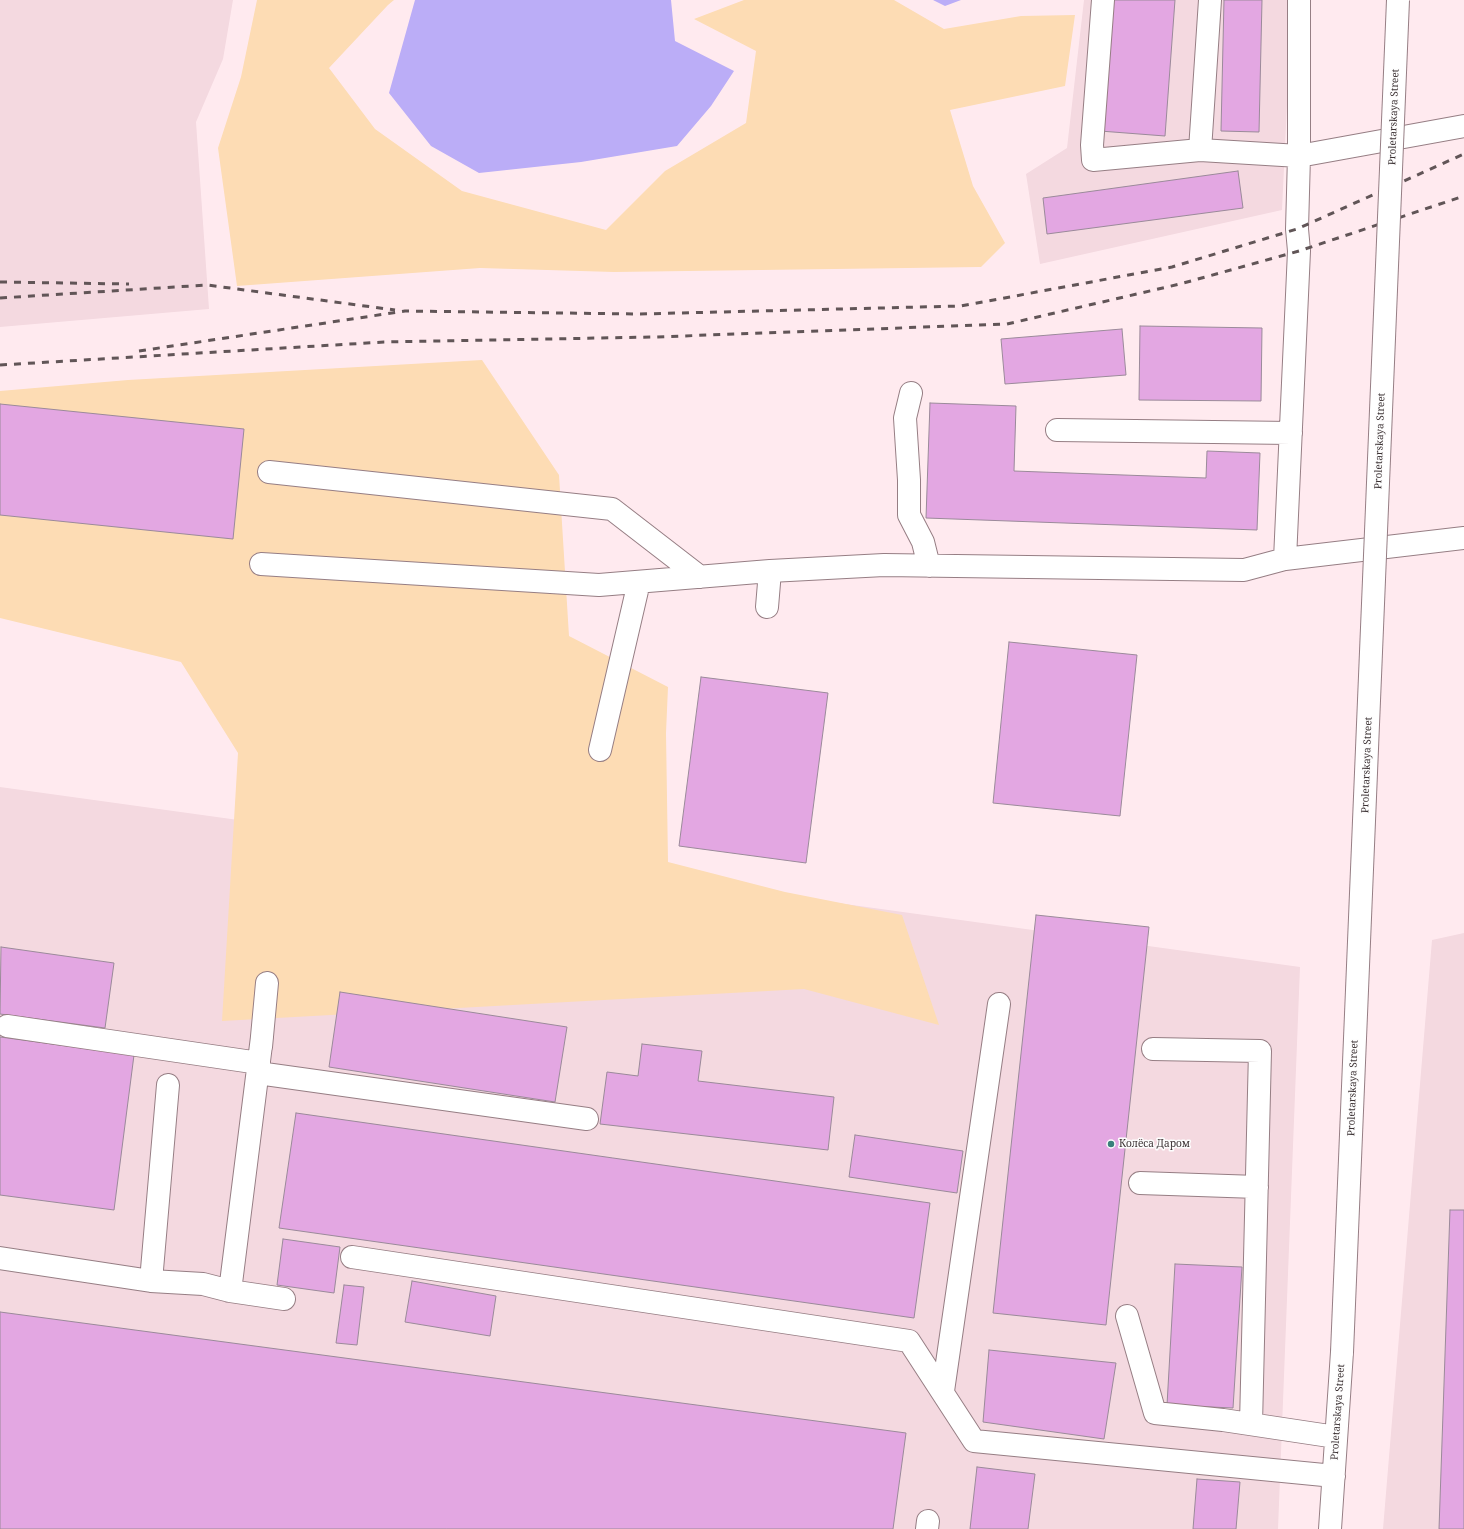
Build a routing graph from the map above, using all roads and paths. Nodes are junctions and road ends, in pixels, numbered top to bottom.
1 (1103, 0) edge
2 (1210, 0) edge
3 (1298, 0) edge
4 (1398, 0) edge
5 (1464, 126) edge
6 (1200, 150) junction
7 (1299, 156) junction
8 (911, 393) dead end
9 (1057, 430) dead end
10 (1291, 433) junction
11 (269, 472) dead end
12 (1464, 538) edge
13 (1285, 559) junction
14 (261, 564) dead end
15 (929, 566) junction
16 (770, 571) junction
17 (700, 577) junction
18 (639, 582) junction
19 (767, 607) dead end
20 (600, 750) dead end
21 (267, 983) dead end
22 (998, 1004) dead end
23 (7, 1026) dead end
24 (1153, 1049) dead end
25 (260, 1055) junction
26 (168, 1085) dead end
27 (587, 1119) dead end
28 (1140, 1184) dead end
29 (1256, 1187) junction
30 (352, 1257) dead end
31 (0, 1258) edge
32 (151, 1281) junction
33 (230, 1291) junction
34 (284, 1299) dead end
35 (1127, 1316) dead end
36 (943, 1391) junction
37 (1251, 1424) junction
38 (1336, 1437) junction
39 (1334, 1476) junction
40 (1330, 1529) edge

1 - 6 street
2 - 6 street
3 - 7 street
4 - 38 street, Proletarskaya Street, bridge
5 - 7 street
6 - 7 street
7 - 10 street
8 - 15 street
9 - 10 street
10 - 13 street
11 - 17 street
12 - 13 street
13 - 15 street
14 - 18 street
15 - 16 street
16 - 17 street
16 - 19 street
17 - 18 street
18 - 20 street
21 - 25 street
22 - 36 street
23 - 25 street
24 - 29 street
25 - 27 street
25 - 33 street
26 - 32 street
28 - 29 street
29 - 37 street
30 - 36 street
31 - 32 street
32 - 33 street
33 - 34 street
35 - 37 street
36 - 39 street
37 - 38 street
38 - 39 street, Proletarskaya Street
39 - 40 street, Proletarskaya Street

